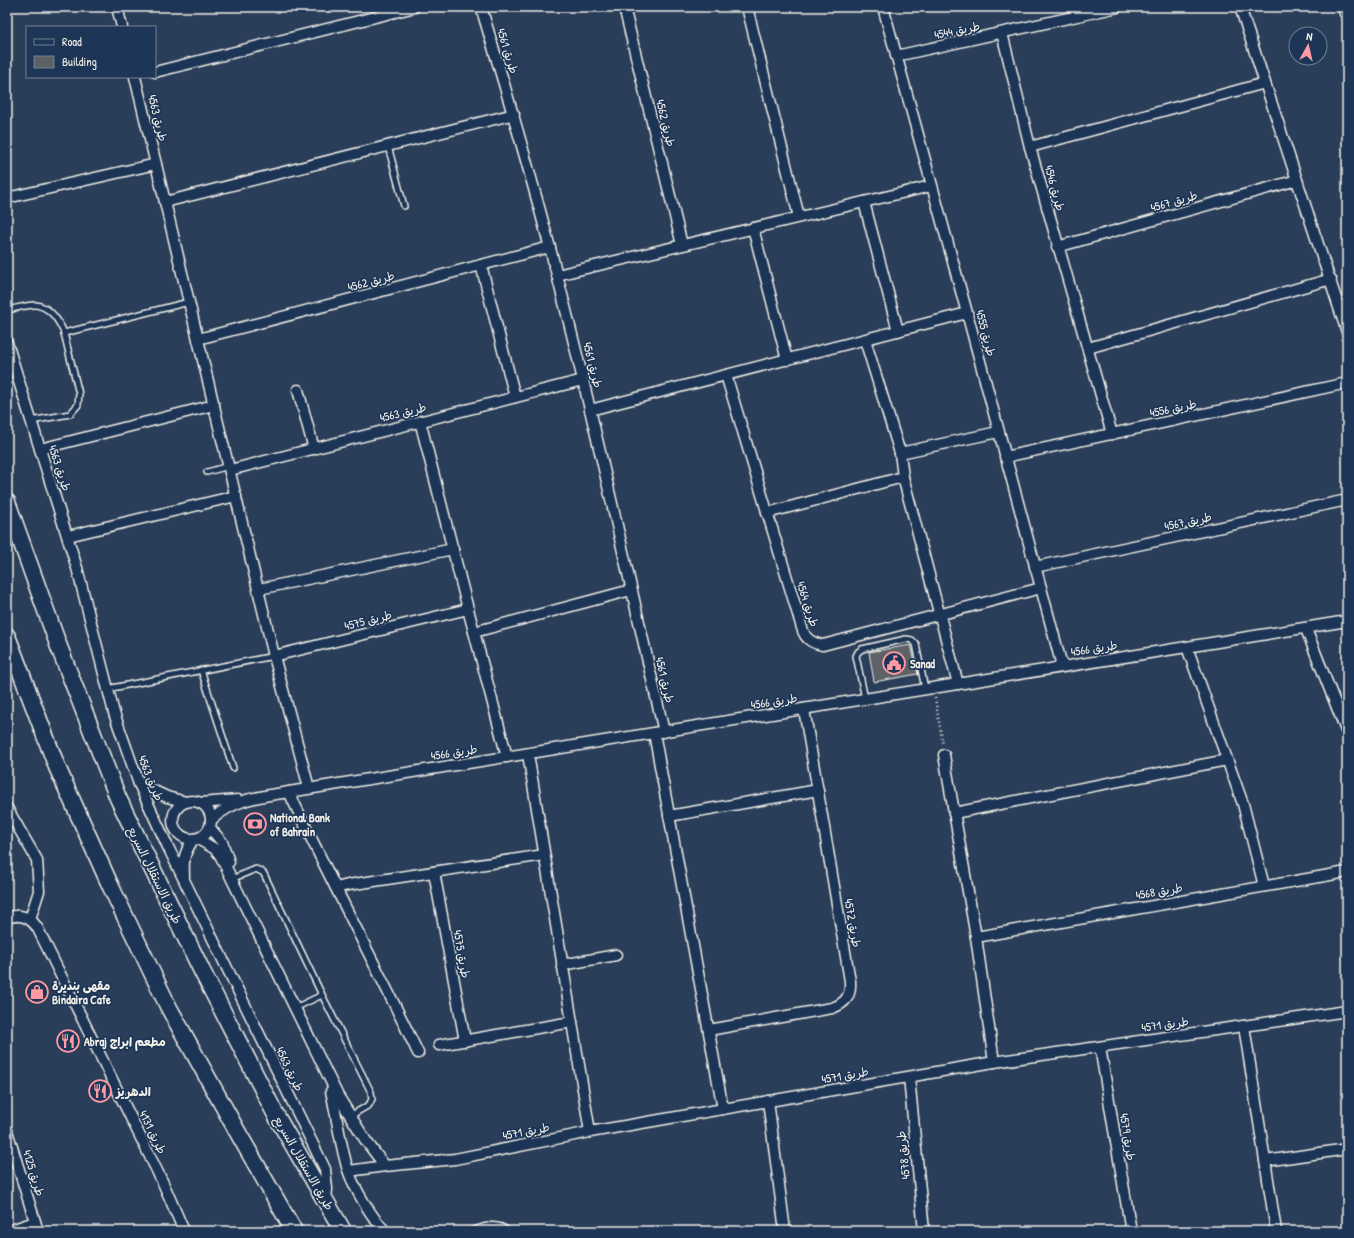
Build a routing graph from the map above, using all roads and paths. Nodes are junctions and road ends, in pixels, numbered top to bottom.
1 (118, 7) edge
2 (415, 7) edge
3 (481, 7) edge
4 (624, 7) edge
5 (747, 7) edge
6 (882, 7) edge
7 (1118, 7) edge
8 (1240, 7) edge
9 (1346, 7) edge
10 (1347, 13) edge
11 (122, 26) edge
12 (1002, 33) junction
13 (896, 56) junction
14 (156, 72) edge
15 (135, 78) edge
16 (1265, 83) junction
17 (514, 114) junction
18 (388, 146) junction
19 (1030, 147) junction
20 (156, 164) junction
21 (1297, 180) junction
22 (931, 186) junction
23 (7, 198) edge
24 (165, 202) junction
25 (864, 202) junction
26 (404, 206) dead end
27 (799, 217) junction
28 (753, 228) junction
29 (682, 245) junction
30 (550, 247) junction
31 (1057, 247) junction
32 (481, 265) junction
33 (557, 275) junction
34 (1330, 279) junction
35 (189, 302) junction
36 (7, 310) edge
37 (967, 313) junction
38 (898, 331) junction
39 (1347, 332) edge
40 (64, 333) junction
41 (198, 339) junction
42 (865, 340) junction
43 (7, 343) edge
44 (1088, 348) junction
45 (787, 360) junction
46 (726, 375) junction
47 (583, 380) junction
48 (1347, 383) edge
49 (298, 390) dead end
50 (515, 397) junction
51 (214, 405) junction
52 (590, 410) junction
53 (31, 421) junction
54 (420, 421) junction
55 (998, 432) junction
56 (1112, 434) junction
57 (40, 449) junction
58 (314, 449) junction
59 (900, 454) junction
60 (1005, 457) junction
61 (230, 468) junction
62 (207, 472) dead end
63 (903, 477) junction
64 (236, 496) junction
65 (1347, 500) edge
66 (7, 502) edge
67 (767, 513) junction
68 (68, 536) junction
69 (453, 549) junction
70 (1035, 567) junction
71 (1041, 588) junction
72 (259, 589) junction
73 (631, 590) junction
74 (468, 609) junction
75 (940, 614) junction
76 (1347, 621) edge
77 (1306, 629) junction
78 (474, 632) junction
79 (7, 636) edge
80 (1187, 647) junction
81 (274, 656) junction
82 (1062, 666) junction
83 (201, 670) junction
84 (958, 684) junction
85 (107, 688) junction
86 (929, 688) junction
87 (865, 699) junction
88 (804, 709) junction
89 (659, 733) junction
90 (1347, 733) edge
91 (528, 754) junction
92 (944, 755) joint
93 (507, 757) junction
94 (1227, 760) junction
95 (233, 768) dead end
96 (139, 784) junction
97 (309, 788) junction
98 (818, 790) junction
99 (289, 792) junction
100 (246, 800) junction
101 (186, 802) junction
102 (200, 803) junction
103 (7, 808) edge
104 (954, 813) junction
105 (669, 816) junction
106 (210, 824) junction
107 (195, 839) junction
108 (544, 855) junction
109 (434, 872) junction
110 (1347, 872) edge
111 (234, 878) junction
112 (185, 882) junction
113 (1264, 886) junction
114 (336, 888) junction
115 (237, 890) junction
116 (7, 918) edge
117 (30, 919) junction
118 (976, 937) junction
119 (616, 955) dead end
120 (562, 964) junction
121 (322, 995) junction
122 (295, 1008) junction
123 (1347, 1010) edge
124 (572, 1022) junction
125 (1244, 1026) junction
126 (709, 1030) junction
127 (464, 1041) junction
128 (439, 1045) dead end
129 (1100, 1047) junction
130 (418, 1053) dead end
131 (994, 1062) junction
132 (328, 1075) junction
133 (909, 1077) junction
134 (768, 1101) junction
135 (723, 1109) junction
136 (349, 1116) junction
137 (7, 1131) edge
138 (590, 1132) junction
139 (1347, 1149) edge
140 (1265, 1161) junction
141 (385, 1166) junction
142 (349, 1171) junction
143 (326, 1200) junction
144 (37, 1227) edge
145 (8, 1231) edge
146 (184, 1231) edge
147 (294, 1231) edge
148 (343, 1231) edge
149 (385, 1231) edge
150 (471, 1231) edge
151 (508, 1231) edge
152 (785, 1231) edge
153 (924, 1231) edge
154 (1131, 1231) edge
155 (1276, 1231) edge

1 - 11 street
2 - 14 street
3 - 17 street, طريق 4561
4 - 29 street, طريق 4562
5 - 27 street
6 - 13 street, طريق 4555
7 - 12 street, طريق 4544
8 - 16 street
9 - 10 street
12 - 13 street, طريق 4544
12 - 19 street, طريق 4546
13 - 22 street, طريق 4555
15 - 20 street, طريق 4563
16 - 19 street
16 - 21 street
17 - 18 street
17 - 30 street, طريق 4561
18 - 24 street
18 - 26 lane
19 - 31 street, طريق 4546
20 - 23 street
20 - 24 street, طريق 4563
21 - 31 street, طريق 4567
21 - 34 street
22 - 25 street
22 - 37 street, طريق 4555
24 - 35 street, طريق 4563
25 - 27 street
25 - 38 street
27 - 28 street
28 - 29 street
28 - 45 street
29 - 33 street
30 - 32 street, طريق 4562
30 - 33 street, طريق 4561
31 - 44 street, طريق 4546
32 - 41 street, طريق 4562
32 - 50 street
33 - 47 street, طريق 4561
34 - 39 street
34 - 44 street
35 - 40 lane
35 - 41 street, طريق 4563
36 - 40 lane
37 - 38 street
37 - 55 street, طريق 4555
38 - 42 street
40 - 53 lane
41 - 51 street, طريق 4563
42 - 45 street
42 - 59 street
43 - 53 street, طريق 4563
44 - 56 street, طريق 4546
45 - 46 street
46 - 52 street
46 - 67 street, طريق 4564
47 - 50 street, طريق 4563
47 - 52 street, طريق 4561
48 - 56 street, طريق 4556
49 - 58 street
50 - 54 street, طريق 4563
51 - 57 street
51 - 61 street, طريق 4563
52 - 73 street, طريق 4561
53 - 57 street, طريق 4563
54 - 58 street, طريق 4563
54 - 69 street
55 - 59 street
55 - 60 street, طريق 4555
56 - 60 street, طريق 4556
57 - 68 street, طريق 4563
58 - 61 street, طريق 4563
59 - 63 street
60 - 70 street, طريق 4555
61 - 62 lane
61 - 64 street, طريق 4563
63 - 67 street
63 - 75 street
64 - 68 street
64 - 72 street, طريق 4563
65 - 70 street, طريق 4567
66 - 143 main road, طريق الاستقلال السريع
67 - 75 street, طريق 4564
68 - 85 street, طريق 4563
69 - 72 street
69 - 74 street
70 - 71 street, طريق 4555
71 - 75 street, طريق 4564
71 - 82 street, طريق 4555
72 - 81 street, طريق 4563
73 - 78 street
73 - 89 street, طريق 4561
74 - 78 street
74 - 81 street, طريق 4575
75 - 84 street
76 - 77 street, طريق 4566
77 - 80 street, طريق 4566
77 - 90 street
78 - 93 street
79 - 147 main road
80 - 82 street, طريق 4566
80 - 94 street
81 - 83 lane
81 - 97 street, طريق 4563
82 - 84 street, طريق 4566
83 - 85 lane
83 - 95 lane
84 - 86 street, طريق 4566
85 - 96 street, طريق 4563
86 - 87 street, طريق 4566
86 - 87 lane
86 - 92 path
87 - 88 street, طريق 4566
88 - 89 street, طريق 4566
88 - 98 street, طريق 4572
89 - 91 street, طريق 4566
89 - 105 street
91 - 93 street, طريق 4566
91 - 108 street
92 - 104 street
93 - 97 street, طريق 4566
94 - 104 street
94 - 113 street
96 - 101 street
96 - 112 street, طريق 4563
97 - 99 street, طريق 4566
98 - 105 street
98 - 126 street, طريق 4572
99 - 100 street, طريق 4566
99 - 114 street
100 - 102 street, طريق 4566
100 - 106 street, طريق 4566
101 - 102 street
101 - 107 street
102 - 106 street
103 - 117 street
104 - 118 street
105 - 126 street
106 - 107 street
106 - 111 street
107 - 112 street
107 - 115 street
108 - 109 street
108 - 120 street
109 - 114 street
109 - 127 street, طريق 4575
110 - 113 street, طريق 4568
111 - 115 street
111 - 121 lane
112 - 143 street, طريق 4563
113 - 118 street, طريق 4568
114 - 130 street
115 - 122 street
116 - 117 street
117 - 146 street, طريق 4131
118 - 131 street
119 - 120 street
120 - 124 street
121 - 122 lane
121 - 136 lane
122 - 132 street
123 - 125 street, طريق 4571
124 - 127 street
124 - 138 street
125 - 129 street, طريق 4571
125 - 140 street
126 - 135 street
127 - 128 street
129 - 131 street, طريق 4571
129 - 154 street, طريق 4579
131 - 133 street, طريق 4571
132 - 136 street
132 - 142 street
133 - 134 street, طريق 4571
133 - 153 street, طريق 4578
134 - 135 street, طريق 4571
134 - 152 street
135 - 138 street, طريق 4571
136 - 141 street
137 - 144 street, طريق 4125
138 - 141 street, طريق 4571
139 - 140 street
140 - 155 street
141 - 142 street, طريق 4571
142 - 149 street
143 - 148 main road, طريق الاستقلال السريع
144 - 145 street, طريق 4125
150 - 151 lane

